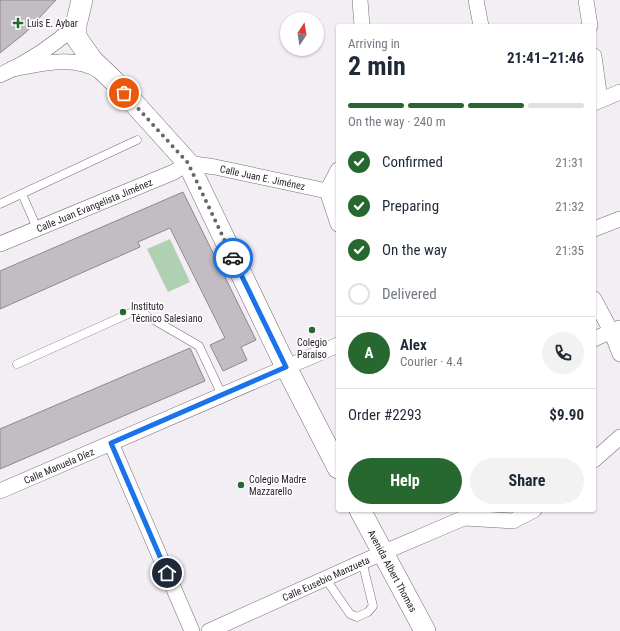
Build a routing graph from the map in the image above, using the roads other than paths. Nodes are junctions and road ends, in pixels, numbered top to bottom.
1 (82, 0) edge
2 (360, 0) edge
3 (476, 0) edge
4 (586, 0) edge
5 (362, 24) edge
6 (480, 24) edge
7 (590, 24) edge
8 (76, 25) junction
9 (6, 72) edge
10 (114, 81) junction
11 (596, 86) edge
12 (620, 92) edge
13 (597, 101) edge
14 (137, 140) dead end
15 (188, 163) junction
16 (336, 178) edge
17 (333, 191) edge
18 (22, 194) junction
19 (0, 204) edge
20 (336, 211) edge
21 (620, 219) edge
22 (37, 228) junction
23 (596, 228) edge
24 (0, 244) edge
25 (596, 302) edge
26 (615, 329) edge
27 (596, 338) edge
28 (336, 346) edge
29 (620, 354) edge
30 (17, 364) dead end
31 (286, 367) junction
32 (222, 395) junction
33 (620, 437) edge
34 (111, 443) junction
35 (596, 458) edge
36 (336, 464) edge
37 (0, 490) edge
38 (361, 512) edge
39 (530, 512) edge
40 (484, 514) edge
41 (382, 553) junction
42 (362, 562) junction
43 (325, 578) junction
44 (192, 631) edge
45 (209, 631) edge
46 (425, 631) edge

1 - 8 main road
2 - 5 street
3 - 6 street
4 - 7 street
8 - 9 street
8 - 10 main road
9 - 10 street
10 - 15 main road
11 - 13 street
12 - 13 street
14 - 18 lane
15 - 17 street, Calle Juan E. Jiménez
15 - 22 street, Calle Juan Evangelista Jiménez
15 - 31 main road
16 - 17 street
17 - 20 street
18 - 19 lane
18 - 22 lane
21 - 23 street
22 - 24 street, Calle Juan Evangelista Jiménez
25 - 26 street
26 - 27 street
26 - 29 street
28 - 31 street, Calle Manuela Díez
30 - 32 lane
31 - 32 street, Calle Manuela Díez
31 - 36 main road
32 - 34 street, Calle Manuela Díez
33 - 35 street
34 - 37 street, Calle Manuela Díez
34 - 44 street
38 - 41 main road, Avenida Albert Thomas
39 - 40 street, Calle Eusebio Manzueta
40 - 41 street, Calle Eusebio Manzueta
41 - 42 street, Calle Eusebio Manzueta
41 - 46 main road, Avenida Albert Thomas
42 - 43 street, Calle Eusebio Manzueta
42 - 43 lane
43 - 45 street, Calle Eusebio Manzueta

